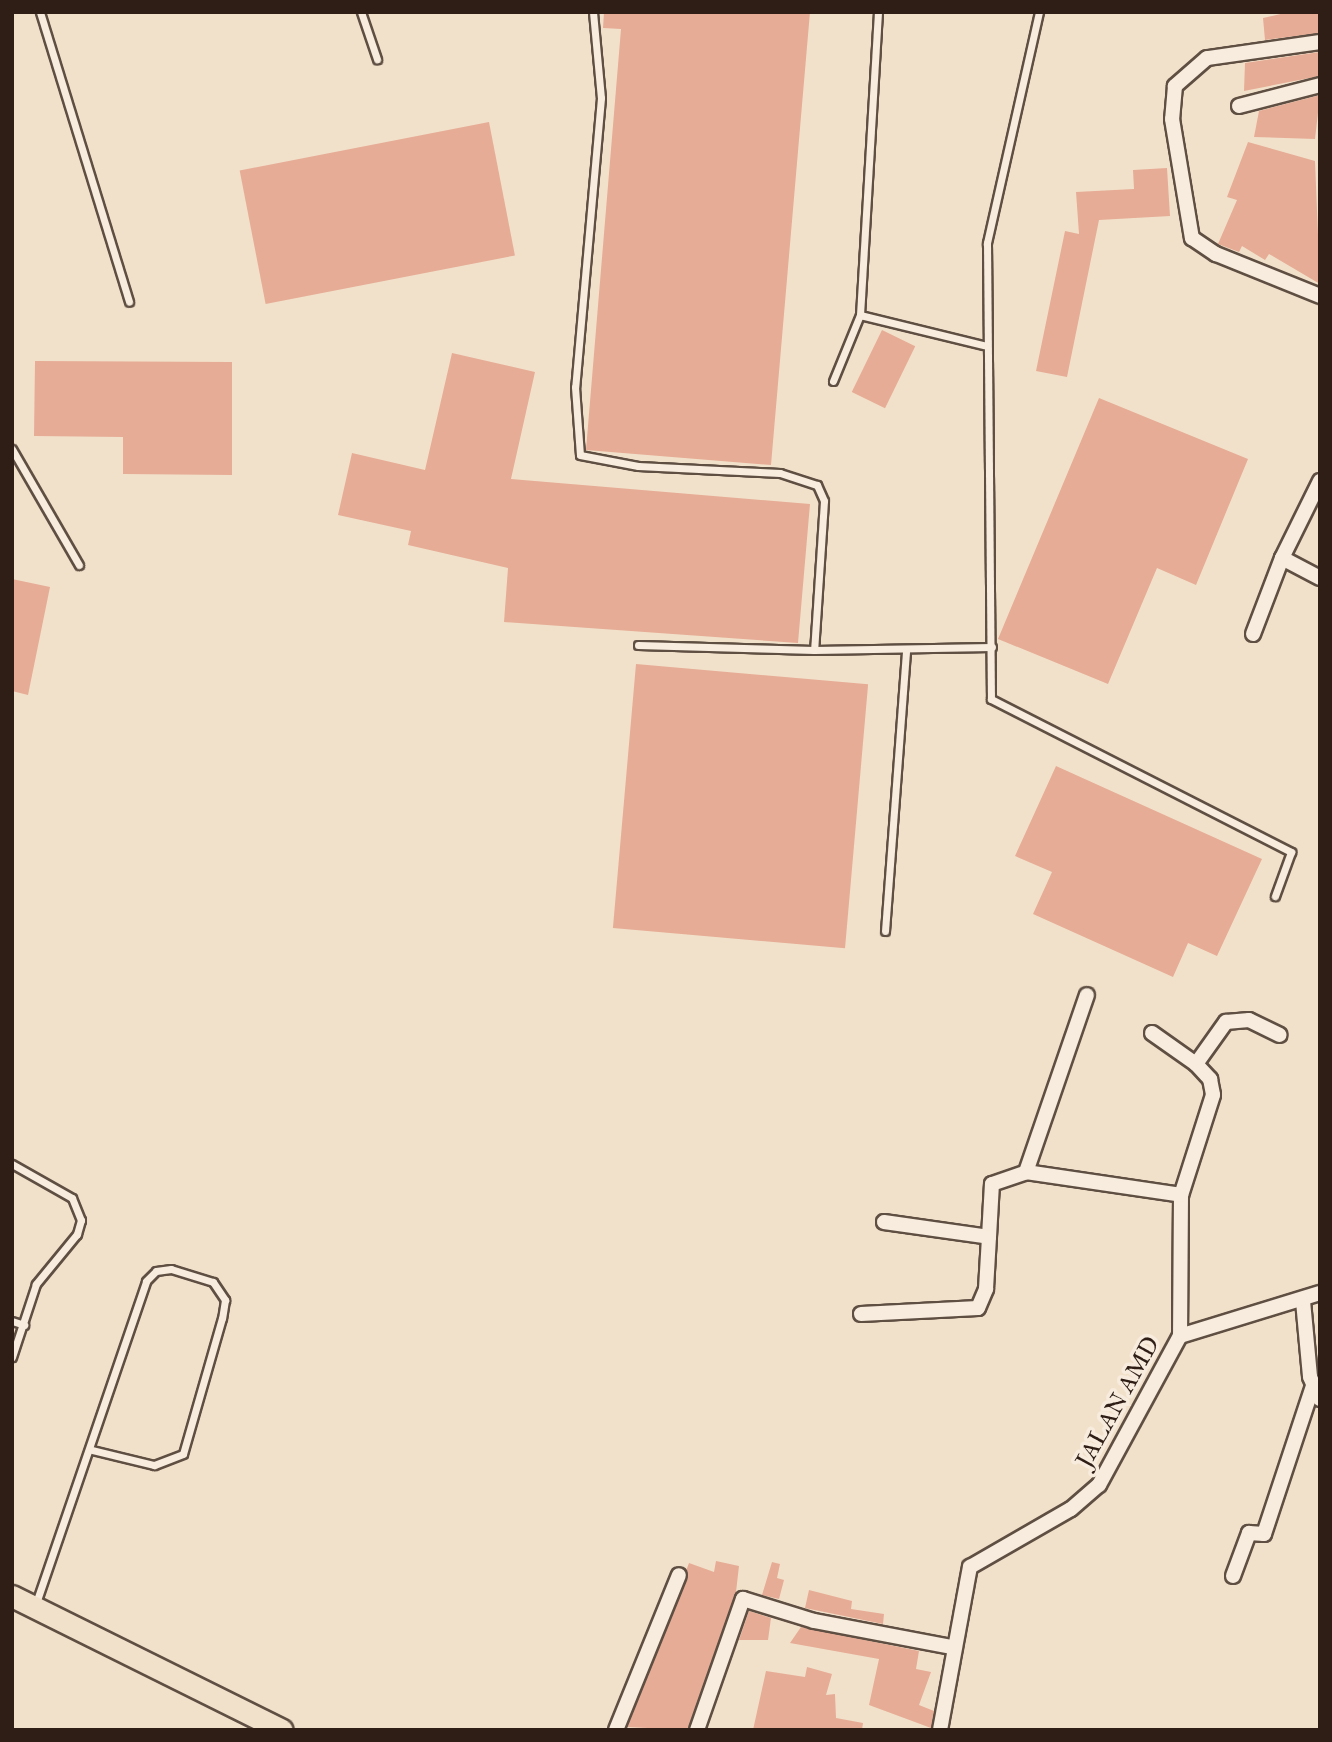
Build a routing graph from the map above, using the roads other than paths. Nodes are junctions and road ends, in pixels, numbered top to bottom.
1 (40, 12) edge
2 (361, 12) edge
3 (593, 12) edge
4 (878, 12) edge
5 (1039, 12) edge
6 (1320, 42) edge
7 (377, 59) dead end
8 (1320, 85) edge
9 (1239, 106) dead end
10 (1320, 296) edge
11 (130, 302) dead end
12 (860, 315) junction
13 (983, 345) junction
14 (833, 381) dead end
15 (12, 449) edge
16 (1320, 481) edge
17 (1282, 558) junction
18 (79, 565) dead end
19 (1320, 578) edge
20 (1254, 634) dead end
21 (638, 645) dead end
22 (992, 647) junction
23 (814, 650) junction
24 (905, 652) junction
25 (1275, 896) dead end
26 (885, 931) dead end
27 (1087, 995) dead end
28 (1152, 1033) dead end
29 (1280, 1035) dead end
30 (1196, 1064) junction
31 (12, 1164) edge
32 (1026, 1172) junction
33 (1181, 1195) junction
34 (884, 1222) dead end
35 (989, 1237) junction
36 (1320, 1293) edge
37 (1303, 1301) junction
38 (861, 1314) dead end
39 (12, 1321) edge
40 (24, 1325) junction
41 (1180, 1336) junction
42 (12, 1357) edge
43 (1316, 1393) edge
44 (92, 1450) junction
45 (679, 1575) dead end
46 (1233, 1576) dead end
47 (12, 1596) edge
48 (35, 1606) junction
49 (951, 1647) junction
50 (282, 1730) edge
51 (616, 1730) edge
52 (697, 1730) edge
53 (940, 1730) edge

1 - 11 lane
2 - 7 lane
3 - 23 lane
4 - 12 lane
5 - 13 lane
6 - 10 street
8 - 9 street
12 - 13 lane
12 - 14 lane
13 - 22 lane
15 - 18 lane
16 - 17 street
17 - 19 street
17 - 20 street
21 - 23 lane
22 - 24 lane
22 - 25 lane
23 - 24 lane
24 - 26 lane
27 - 32 street
28 - 30 street
29 - 30 street
30 - 33 street
31 - 40 lane
32 - 33 street
32 - 35 street
33 - 41 street
34 - 35 street
35 - 38 street
36 - 37 street, JALAN AMD
37 - 41 street, JALAN AMD
37 - 43 street
39 - 40 lane
40 - 42 lane
41 - 49 street, JALAN AMD
43 - 46 street
44 - 44 lane
44 - 48 lane
45 - 51 street
47 - 48 main road
48 - 50 main road
49 - 52 street
49 - 53 street, JALAN AMD

